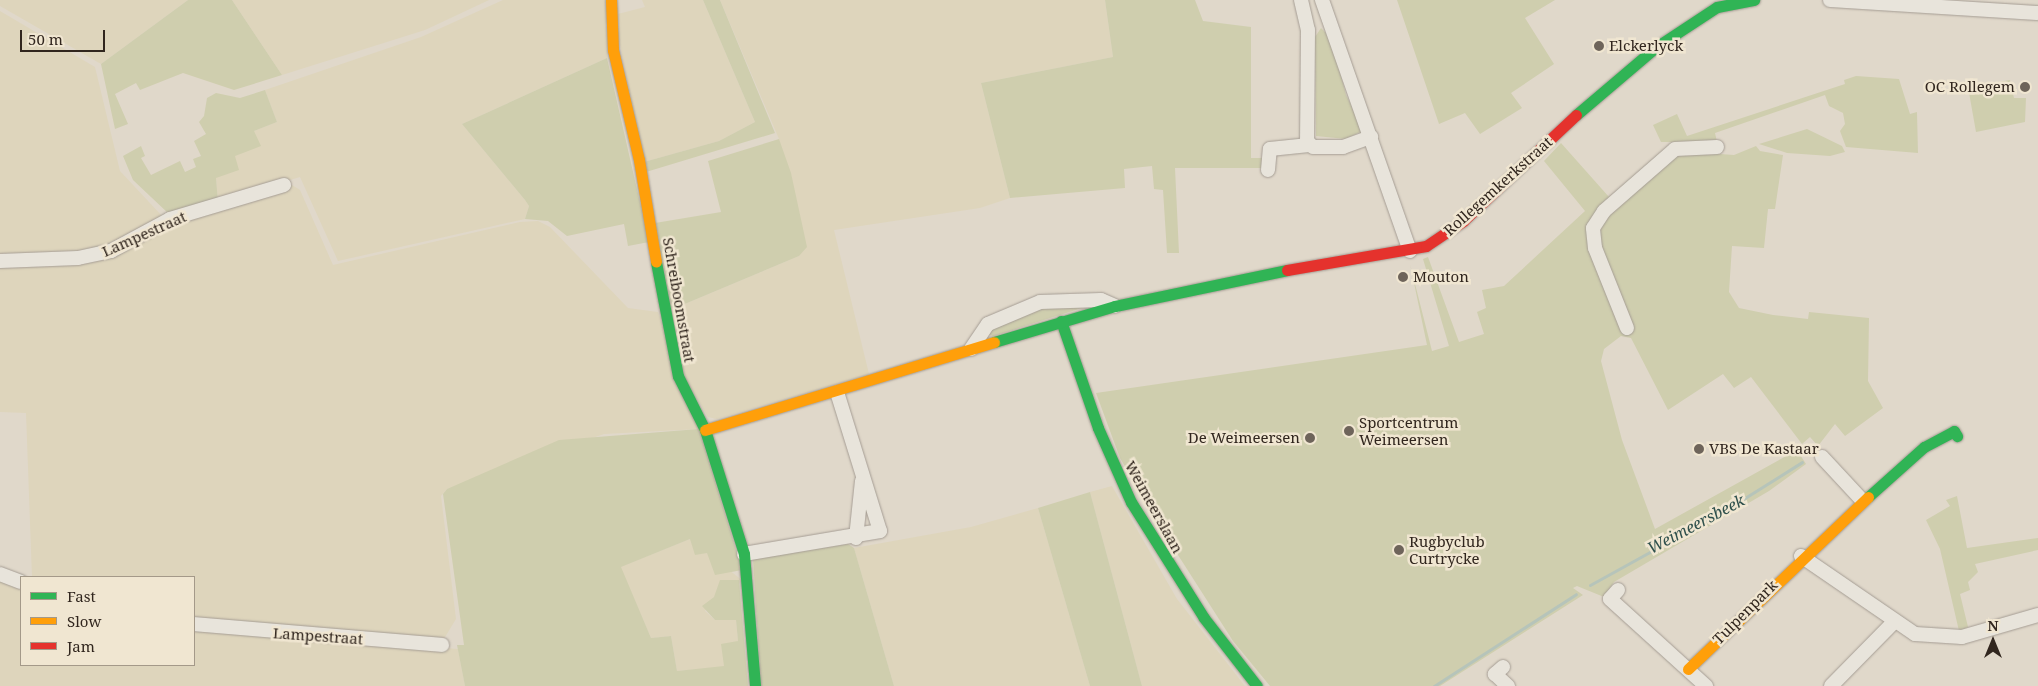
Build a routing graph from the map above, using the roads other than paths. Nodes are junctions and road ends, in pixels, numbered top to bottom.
1 (611, 0) edge
2 (1754, 0) edge
3 (1830, 0) edge
4 (1955, 2) edge
5 (1323, 3) edge
6 (1303, 6) edge
7 (2038, 12) edge
8 (1371, 137) junction
9 (1309, 145) junction
10 (1717, 146) dead end
11 (1268, 170) dead end
12 (284, 185) dead end
13 (1410, 251) junction
14 (0, 262) edge
15 (1115, 306) junction
16 (1061, 322) junction
17 (1627, 328) dead end
18 (971, 350) junction
19 (837, 392) junction
20 (705, 430) junction
21 (1957, 436) dead end
22 (1822, 457) dead end
23 (863, 475) junction
24 (1862, 500) junction
25 (856, 538) junction
26 (744, 554) junction
27 (1802, 556) junction
28 (0, 574) edge
29 (20, 582) edge
30 (1618, 590) dead end
31 (2038, 615) edge
32 (1893, 623) junction
33 (195, 624) edge
34 (442, 645) dead end
35 (1503, 667) dead end
36 (1688, 669) junction
37 (755, 686) edge
38 (1257, 686) edge
39 (1508, 686) edge
40 (1706, 686) edge
41 (1831, 686) edge

1 - 20 street, Schreiboomstraat
2 - 13 street, Rollegemkerkstraat
3 - 4 street
4 - 7 street
5 - 6 street
5 - 8 street
6 - 9 street
8 - 9 street
8 - 13 street
9 - 11 street
10 - 17 street
12 - 14 street, Lampestraat
13 - 15 street, Rollegemkerkstraat
15 - 16 street, Rollegemkerkstraat
15 - 18 street, Rollegemkerkstraat
16 - 18 street, Rollegemkerkstraat
16 - 38 street, Weimeerslaan
18 - 19 street, Rollegemkerkstraat
19 - 20 street, Rollegemkerkstraat
19 - 23 street
20 - 26 street, Schreiboomstraat
21 - 24 street, Tulpenpark
22 - 24 street
23 - 25 street
23 - 25 street
24 - 27 street, Tulpenpark
25 - 26 street
26 - 37 street, Schreiboomstraat
27 - 32 street
27 - 36 street, Tulpenpark
28 - 29 street
30 - 36 street
31 - 32 street
32 - 41 street
33 - 34 street, Lampestraat
35 - 39 street
36 - 40 street

